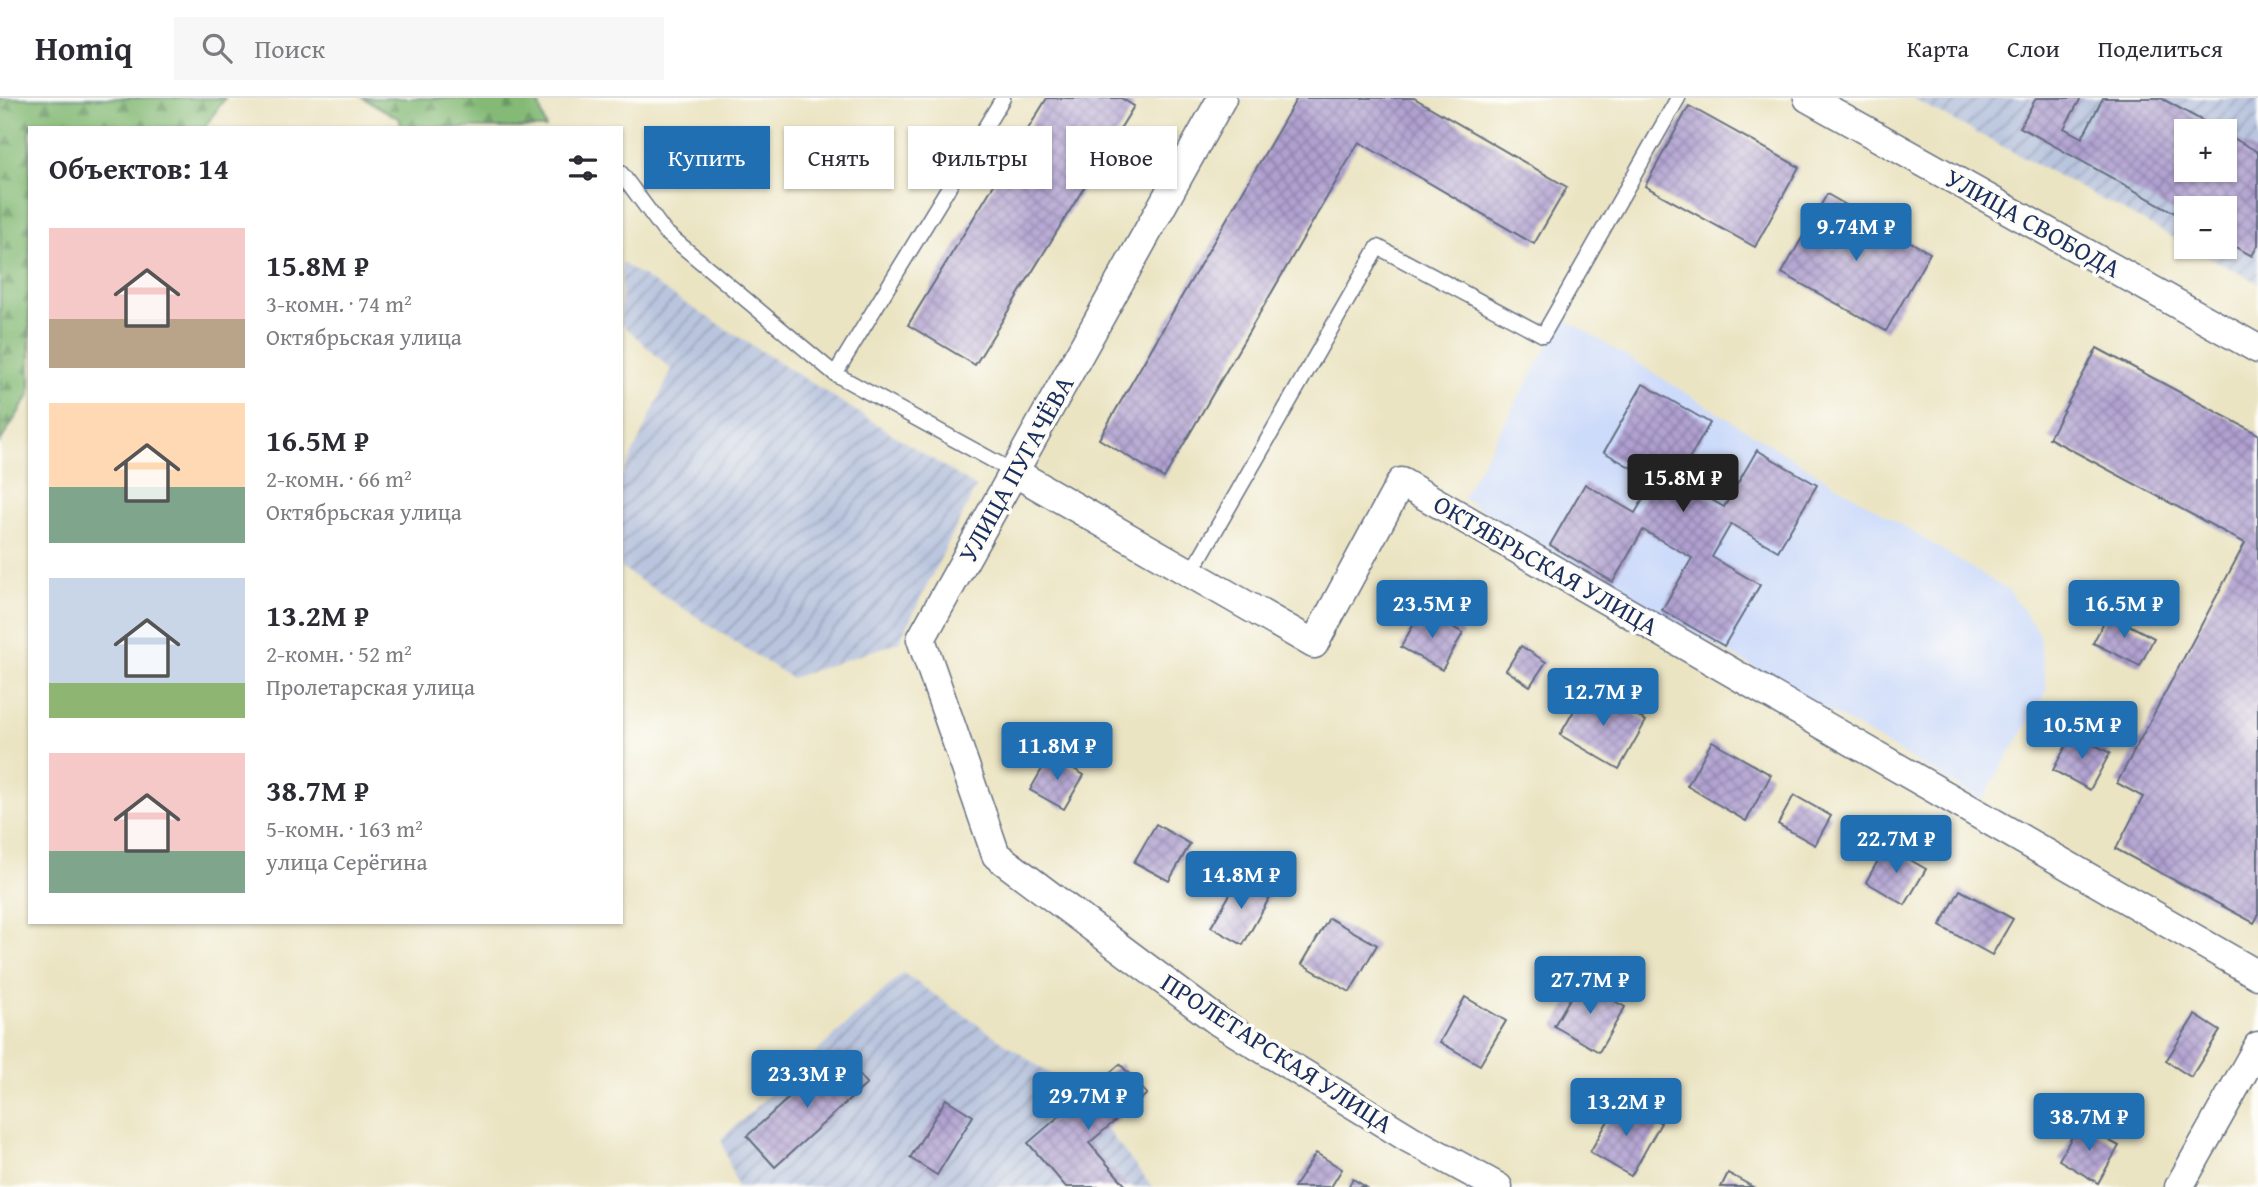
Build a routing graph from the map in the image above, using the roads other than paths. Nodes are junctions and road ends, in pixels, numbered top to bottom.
1 (1003, 98) edge
2 (1222, 98) edge
3 (1678, 98) edge
4 (1808, 98) edge
5 (623, 176) edge
6 (2258, 349) edge
7 (835, 374) junction
8 (1014, 472) junction
9 (1191, 573) junction
10 (996, 855) joint
11 (2258, 975) edge
12 (2258, 1046) edge
13 (1498, 1187) edge
14 (2179, 1187) edge

1 - 7 lane
2 - 8 street, УЛИЦА ПУГАЧЁВА
3 - 9 lane
4 - 6 street, УЛИЦА СВОБОДА
5 - 7 lane
7 - 8 lane
8 - 9 street, ОКТЯБРЬСКАЯ УЛИЦА
8 - 10 street, УЛИЦА ПУГАЧЁВА
9 - 11 street, ОКТЯБРЬСКАЯ УЛИЦА
10 - 13 street, ПРОЛЕТАРСКАЯ УЛИЦА
12 - 14 street

